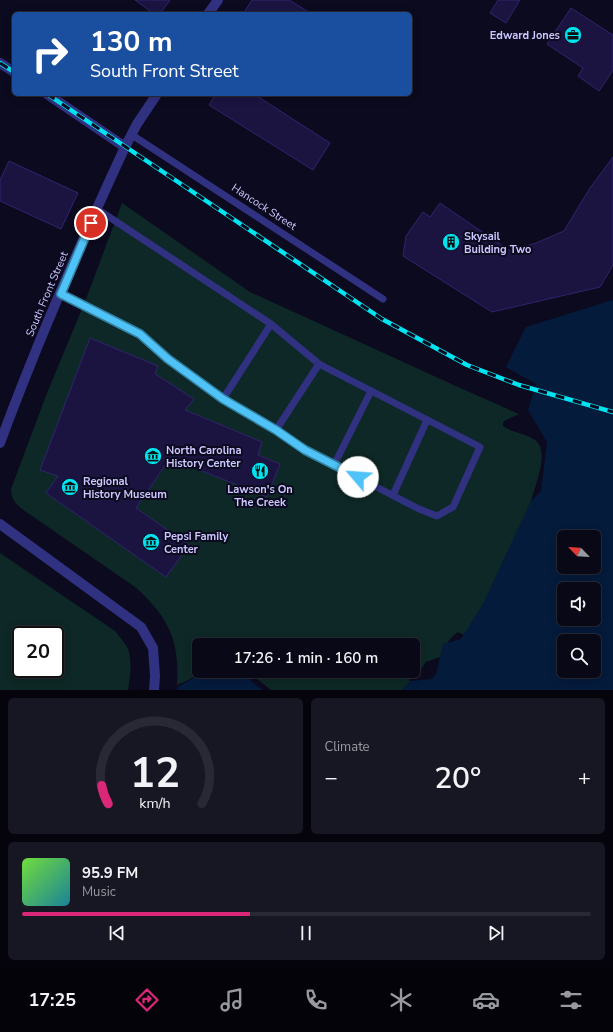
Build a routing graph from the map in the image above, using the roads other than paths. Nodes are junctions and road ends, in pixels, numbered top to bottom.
1 (218, 0) edge
2 (209, 12) edge
3 (0, 63) edge
4 (12, 71) edge
5 (50, 96) edge
6 (156, 96) edge
7 (132, 135) junction
8 (126, 147) junction
9 (97, 209) junction
10 (61, 294) junction
11 (383, 299) dead end
12 (271, 324) junction
13 (319, 364) junction
14 (371, 391) junction
15 (223, 399) junction
16 (427, 420) junction
17 (276, 430) junction
18 (0, 443) edge
19 (334, 465) junction
20 (393, 495) junction
21 (0, 524) edge
22 (154, 690) edge

1 - 2 street
3 - 4 street
5 - 8 street
6 - 7 street, South Front Street
7 - 8 street, South Front Street
7 - 11 lane, Hancock Street
8 - 9 street, South Front Street
9 - 10 street, South Front Street
9 - 12 lane
10 - 15 lane
10 - 18 street, South Front Street
12 - 13 lane
12 - 15 lane
13 - 14 lane
13 - 17 lane
14 - 16 lane
14 - 19 lane
15 - 17 lane
16 - 20 lane
16 - 20 lane
17 - 19 lane
19 - 20 lane
21 - 22 street

